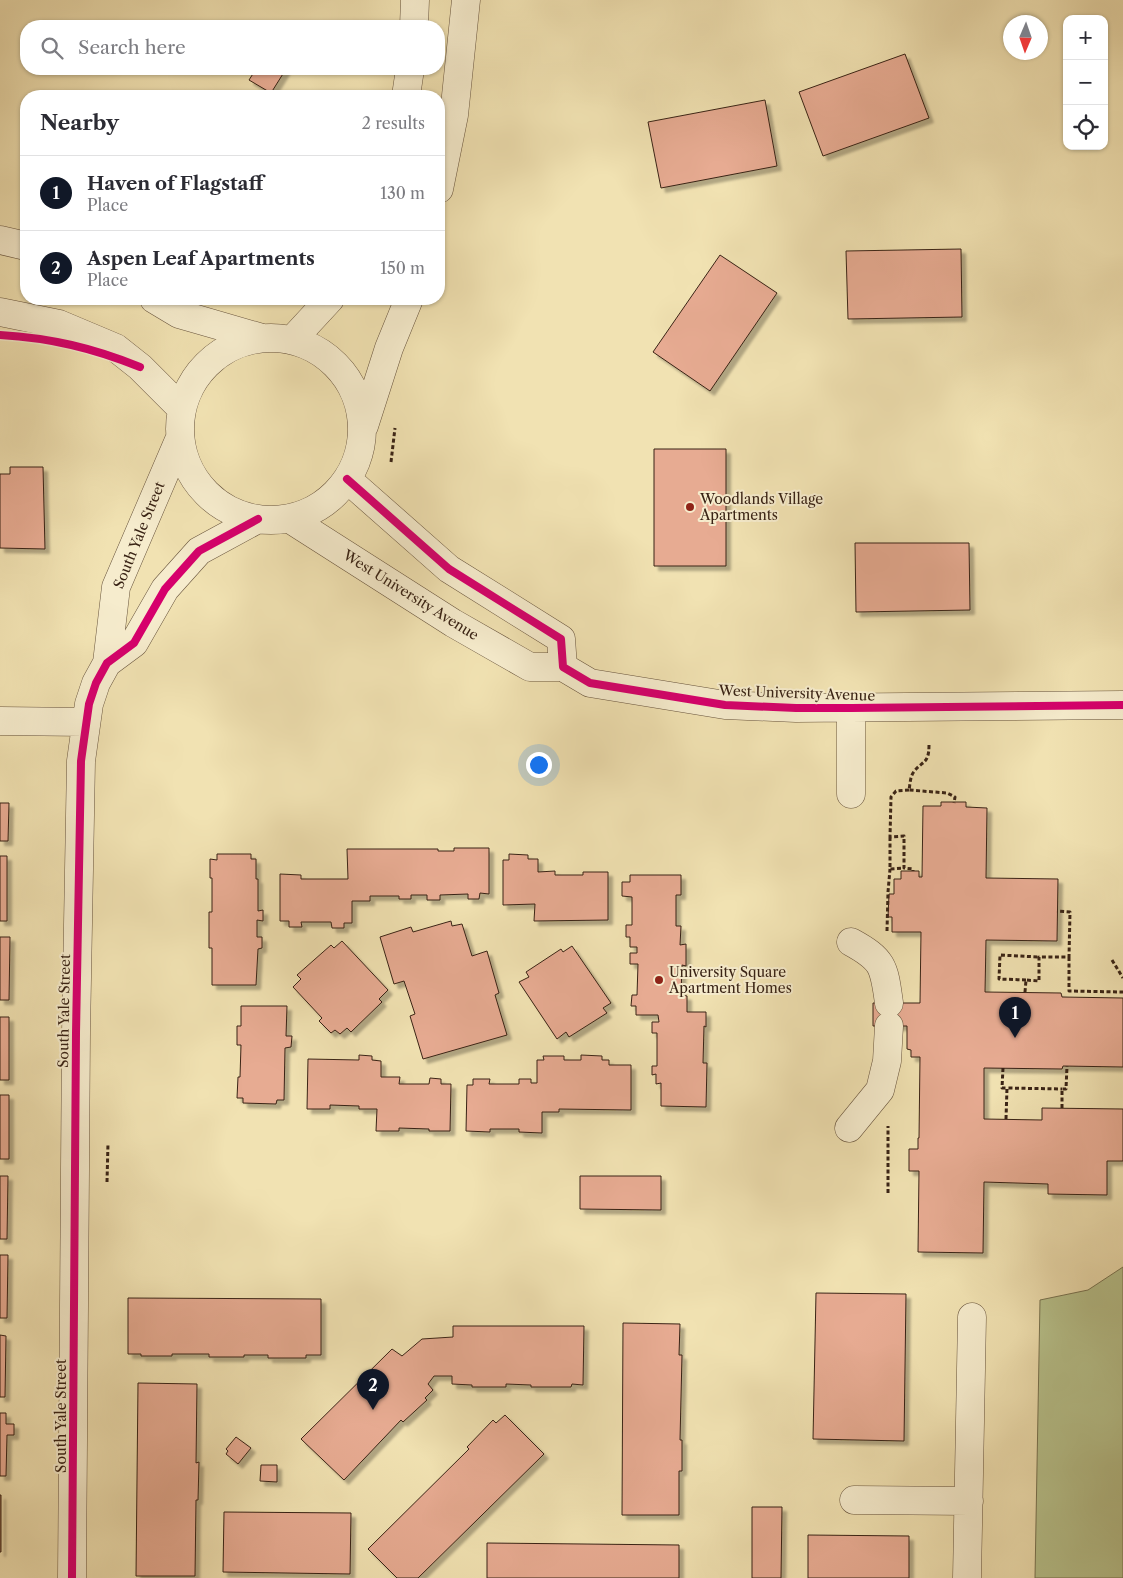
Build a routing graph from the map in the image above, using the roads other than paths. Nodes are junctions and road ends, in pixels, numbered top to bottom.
1 (415, 0) edge
2 (466, 0) edge
3 (414, 20) edge
4 (409, 75) edge
5 (407, 90) edge
6 (445, 160) edge
7 (0, 240) edge
8 (20, 245) edge
9 (164, 305) edge
10 (324, 305) edge
11 (406, 305) edge
12 (0, 312) edge
13 (264, 338) junction
14 (293, 338) junction
15 (182, 409) junction
16 (363, 428) junction
17 (179, 440) junction
18 (347, 479) junction
19 (290, 519) junction
20 (258, 520) junction
21 (107, 663) junction
22 (563, 668) junction
23 (1123, 705) edge
24 (851, 708) junction
25 (0, 721) edge
26 (86, 722) junction
27 (851, 794) dead end
28 (851, 942) dead end
29 (850, 1128) dead end
30 (972, 1317) dead end
31 (854, 1500) dead end
32 (969, 1501) junction
33 (72, 1578) edge
34 (967, 1578) edge

1 - 3 street
2 - 6 street
4 - 5 street
7 - 8 street
9 - 13 street
10 - 14 street
11 - 16 street
12 - 15 street
13 - 14 street
13 - 15 street
14 - 16 street
15 - 17 street
16 - 18 street
17 - 20 street
17 - 21 street, South Yale Street
18 - 19 street
18 - 22 street
19 - 20 street
19 - 22 street, West University Avenue
20 - 21 street, South Yale Street
21 - 26 street, South Yale Street
22 - 24 street, West University Avenue
23 - 24 street, West University Avenue
24 - 27 street
25 - 26 street
26 - 33 street, South Yale Street
28 - 29 street
30 - 32 street
31 - 32 street
32 - 34 street

